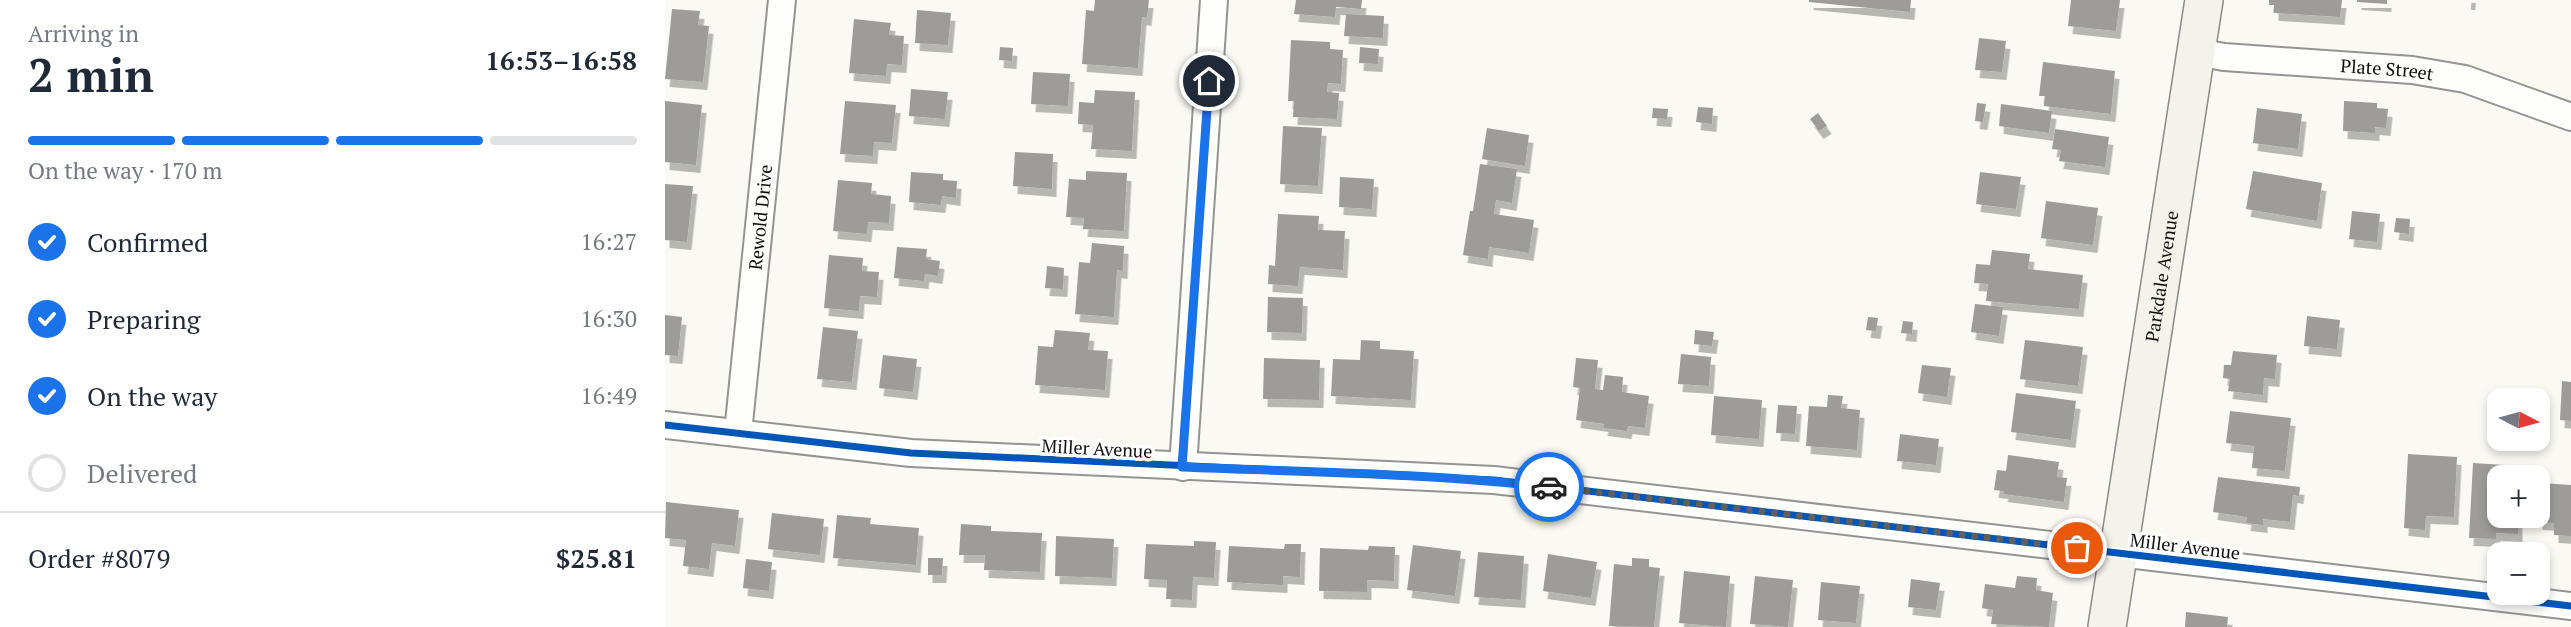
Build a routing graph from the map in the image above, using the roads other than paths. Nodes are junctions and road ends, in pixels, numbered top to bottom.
1 (782, 0) edge
2 (1215, 0) edge
3 (2204, 0) edge
4 (2196, 52) junction
5 (2571, 117) edge
6 (665, 425) edge
7 (738, 433) junction
8 (1182, 467) junction
9 (2119, 553) junction
10 (2571, 606) edge
11 (2107, 627) edge

1 - 7 street, Rewold Drive
2 - 8 street
3 - 4 main road, Parkdale Avenue
4 - 5 street, Plate Street
4 - 9 main road, Parkdale Avenue
6 - 7 street, Miller Avenue
7 - 8 street, Miller Avenue
8 - 9 street, Miller Avenue
9 - 10 street, Miller Avenue
9 - 11 main road, Parkdale Avenue

